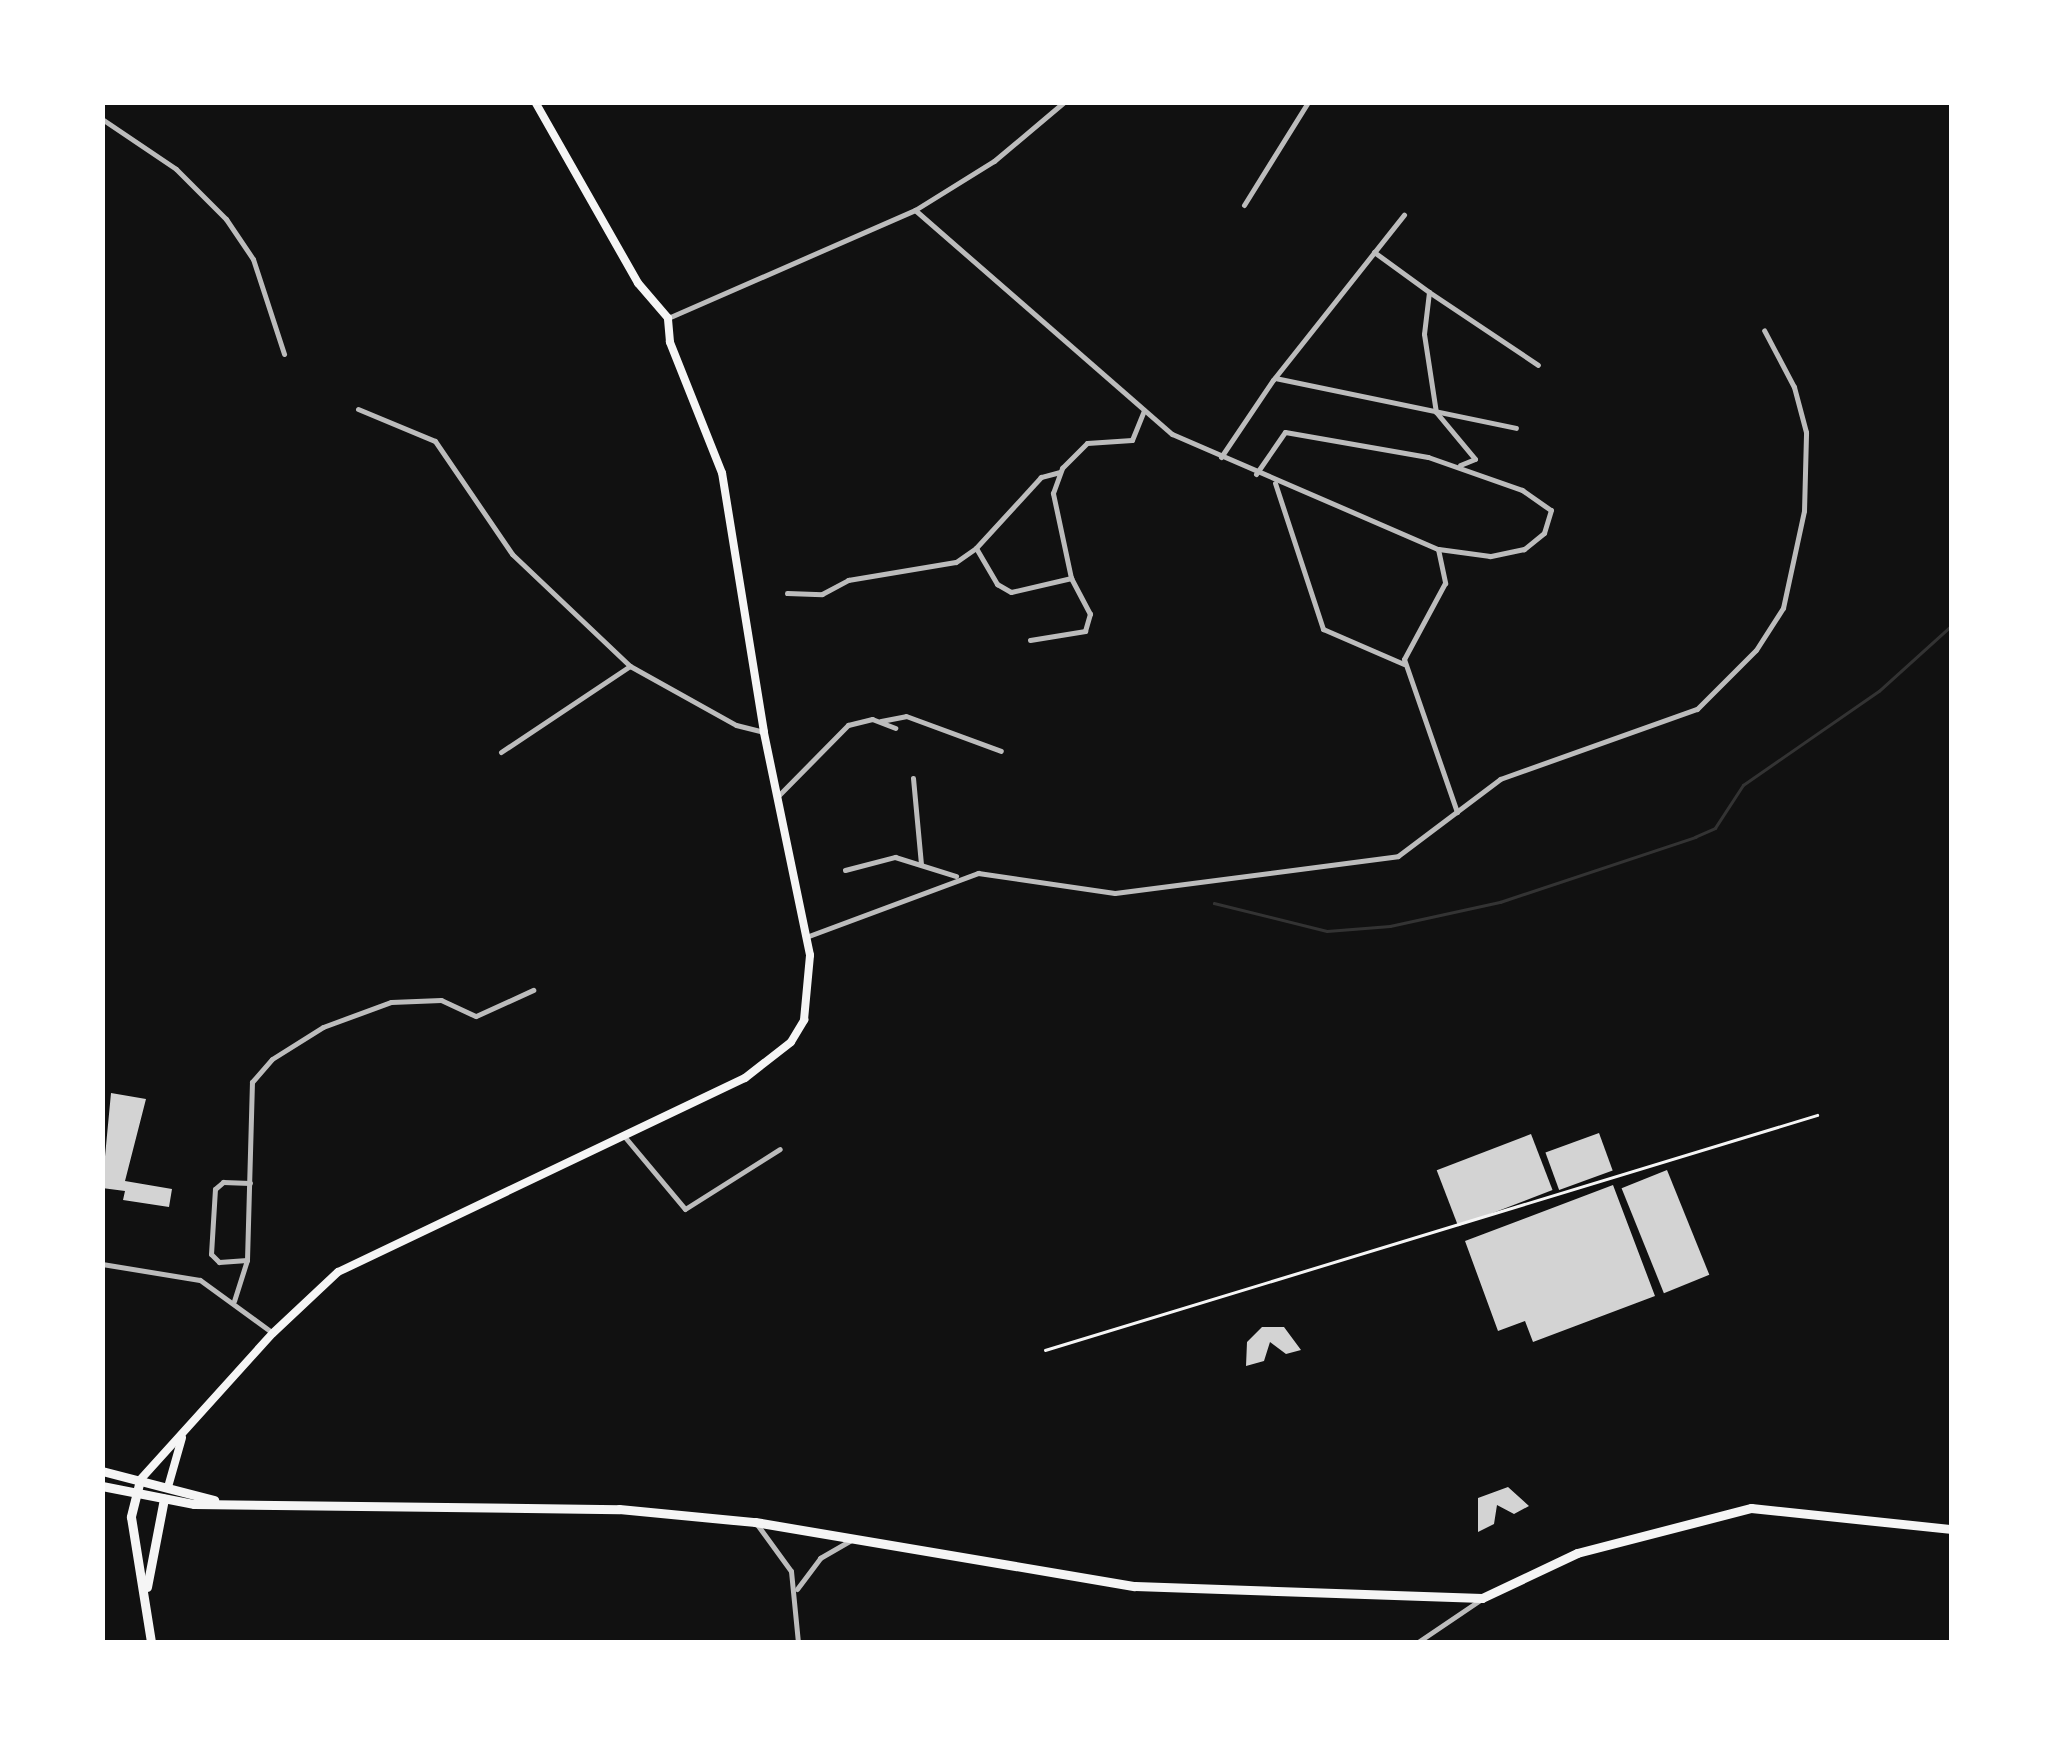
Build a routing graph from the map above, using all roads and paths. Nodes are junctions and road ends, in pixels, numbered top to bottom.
1 (535, 102) edge
2 (1064, 102) edge
3 (1308, 102) edge
4 (102, 119) edge
5 (1244, 205) dead end
6 (914, 210) junction
7 (1404, 215) dead end
8 (1374, 252) junction
9 (1429, 292) junction
10 (668, 318) junction
11 (1764, 330) dead end
12 (284, 354) dead end
13 (1538, 365) dead end
14 (1275, 378) junction
15 (358, 410) dead end
16 (1144, 410) junction
17 (1436, 412) junction
18 (1516, 428) dead end
19 (1221, 457) junction
20 (1457, 466) junction
21 (1061, 472) junction
22 (1256, 474) junction
23 (1274, 482) junction
24 (976, 548) junction
25 (1438, 549) junction
26 (1072, 578) junction
27 (787, 593) dead end
28 (1030, 640) dead end
29 (1404, 664) junction
30 (630, 666) junction
31 (878, 722) junction
32 (895, 728) dead end
33 (764, 732) junction
34 (1001, 751) dead end
35 (502, 752) dead end
36 (913, 778) dead end
37 (776, 798) junction
38 (1457, 812) junction
39 (921, 865) junction
40 (845, 870) dead end
41 (958, 877) junction
42 (806, 936) junction
43 (533, 990) dead end
44 (1816, 1115) dead end
45 (624, 1136) junction
46 (780, 1149) dead end
47 (251, 1183) junction
48 (247, 1260) junction
49 (102, 1264) edge
50 (234, 1301) junction
51 (272, 1333) junction
52 (1045, 1350) dead end
53 (182, 1438) junction
54 (102, 1471) edge
55 (140, 1480) junction
56 (102, 1486) edge
57 (168, 1487) junction
58 (135, 1494) junction
59 (163, 1501) junction
60 (216, 1501) junction
61 (756, 1522) junction
62 (1952, 1529) edge
63 (853, 1539) junction
64 (796, 1588) junction
65 (146, 1594) junction
66 (1482, 1598) junction
67 (151, 1642) edge
68 (798, 1642) edge
69 (1418, 1642) edge

1 - 10 main road
2 - 6 street
3 - 5 street
4 - 12 street
6 - 10 street
6 - 16 street
7 - 8 street
8 - 9 street
8 - 14 street
9 - 13 street
9 - 17 street
10 - 33 main road
11 - 38 street
14 - 17 street
14 - 19 street
15 - 30 street
16 - 19 street
16 - 21 street
17 - 18 street
17 - 20 street
19 - 22 street
20 - 22 street
20 - 25 street
21 - 24 street
21 - 26 street
22 - 23 street
23 - 25 street
23 - 29 street
24 - 26 street
24 - 27 street
25 - 29 street
26 - 28 street
29 - 38 street
30 - 33 street
30 - 35 street
31 - 32 street
31 - 34 street
31 - 37 street
33 - 37 main road
36 - 39 street
37 - 42 main road
38 - 41 street
39 - 40 street
39 - 41 street
41 - 42 street
42 - 45 main road
43 - 47 street
44 - 52 path
45 - 46 street
45 - 51 main road
47 - 48 street
47 - 48 street
48 - 50 street
49 - 50 street
50 - 51 street
51 - 53 main road
53 - 55 main road
53 - 57 main road
54 - 55 main road
55 - 57 main road
55 - 58 main road
56 - 58 main road
57 - 59 main road
57 - 60 main road
58 - 59 main road
58 - 65 main road
59 - 60 main road
59 - 65 main road
60 - 61 main road
61 - 63 main road
61 - 64 street
62 - 66 main road
63 - 64 street
63 - 66 main road
64 - 68 street
65 - 67 main road
66 - 69 street

